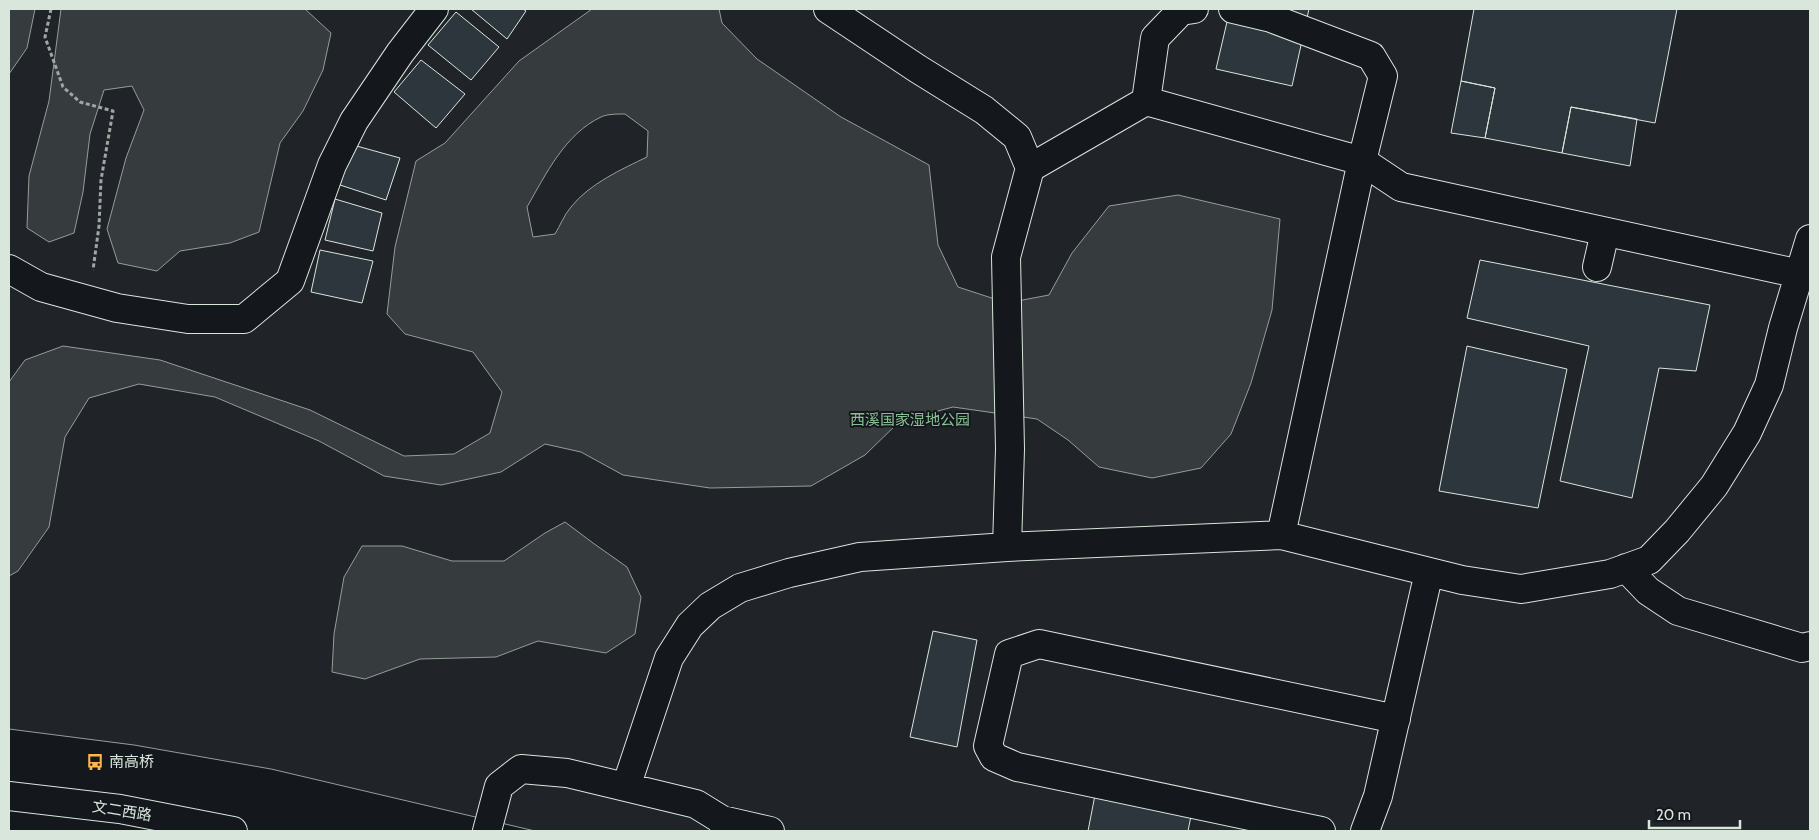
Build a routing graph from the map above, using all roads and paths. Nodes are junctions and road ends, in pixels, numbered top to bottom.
1 (51, 9) edge
2 (828, 9) edge
3 (1194, 9) edge
4 (1233, 9) edge
5 (422, 13) edge
6 (1146, 101) junction
7 (1362, 161) junction
8 (1030, 168) junction
9 (1605, 232) junction
10 (1810, 239) edge
11 (1597, 267) dead end
12 (9, 269) edge
13 (1800, 274) junction
14 (89, 301) junction
15 (1281, 535) junction
16 (1007, 547) junction
17 (1626, 568) junction
18 (1430, 572) junction
19 (1810, 646) edge
20 (1396, 719) junction
21 (626, 787) junction
22 (9, 796) edge
23 (724, 825) edge
24 (233, 831) edge
25 (487, 831) edge
26 (770, 831) edge
27 (1321, 831) edge
28 (1365, 831) edge

1 - 14 path
2 - 8 street
3 - 6 street
4 - 7 street
5 - 14 street
6 - 7 street
6 - 8 street
7 - 9 street
7 - 15 street
8 - 16 street
9 - 11 street
9 - 13 street
10 - 13 street
12 - 14 street
13 - 17 street
15 - 16 street
15 - 18 street
16 - 21 street
17 - 18 street
17 - 19 street
18 - 20 street
20 - 27 street
20 - 28 street
21 - 23 street
21 - 25 street
22 - 24 street, 文二西路
23 - 26 street

